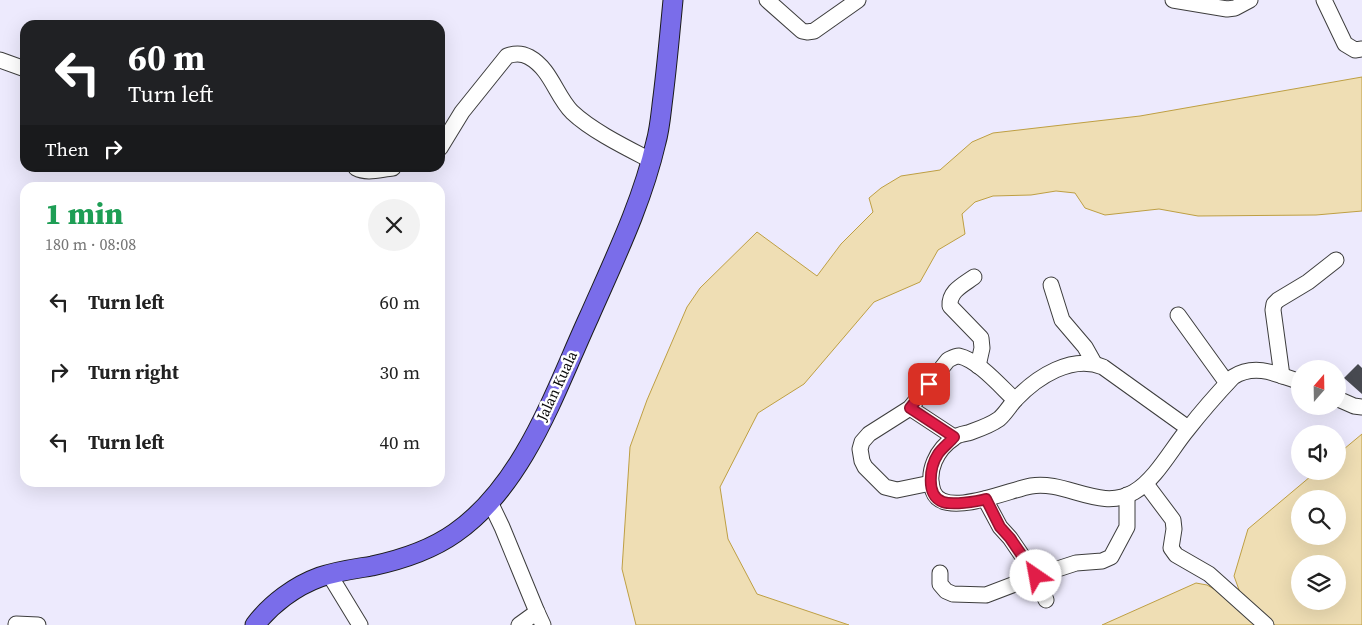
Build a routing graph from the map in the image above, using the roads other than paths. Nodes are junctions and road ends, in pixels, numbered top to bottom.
1 (673, 0) edge
2 (858, 0) edge
3 (1173, 0) edge
4 (1250, 0) edge
5 (1324, 0) edge
6 (770, 3) edge
7 (1362, 49) edge
8 (0, 60) edge
9 (20, 67) edge
10 (445, 140) edge
11 (652, 161) junction
12 (1336, 260) dead end
13 (974, 277) dead end
14 (1051, 285) dead end
15 (1178, 315) dead end
16 (1094, 363) junction
17 (978, 366) junction
18 (1282, 376) junction
19 (1291, 379) edge
20 (1227, 383) junction
21 (1015, 400) junction
22 (1346, 402) edge
23 (1362, 407) edge
24 (910, 408) junction
25 (1188, 428) junction
26 (954, 437) junction
27 (931, 482) junction
28 (1146, 484) junction
29 (1127, 495) junction
30 (986, 499) junction
31 (490, 502) junction
32 (940, 573) dead end
33 (329, 574) junction
34 (1036, 576) junction
35 (1046, 600) dead end
36 (540, 619) edge
37 (1261, 621) edge
38 (16, 624) edge
39 (38, 625) edge
40 (255, 625) edge
41 (360, 625) edge
42 (519, 625) edge

1 - 11 main road, Jalan Kuala
2 - 6 street
3 - 4 street
5 - 7 street
8 - 9 street
10 - 11 street
11 - 31 main road, Jalan Kuala
12 - 18 street
13 - 17 street
14 - 16 street
15 - 20 street
16 - 21 street
16 - 25 street
17 - 21 street
17 - 24 street
18 - 19 street
18 - 20 street
20 - 25 street
21 - 26 street
22 - 23 street
24 - 26 street
24 - 27 street
25 - 28 street
26 - 27 street
27 - 30 street
28 - 29 street
28 - 37 street
29 - 30 street
29 - 34 street
30 - 34 street
31 - 33 main road, Jalan Kuala
31 - 36 street
32 - 34 street
33 - 40 main road, Jalan Kuala
33 - 41 street
34 - 35 street
36 - 42 street
38 - 39 street

